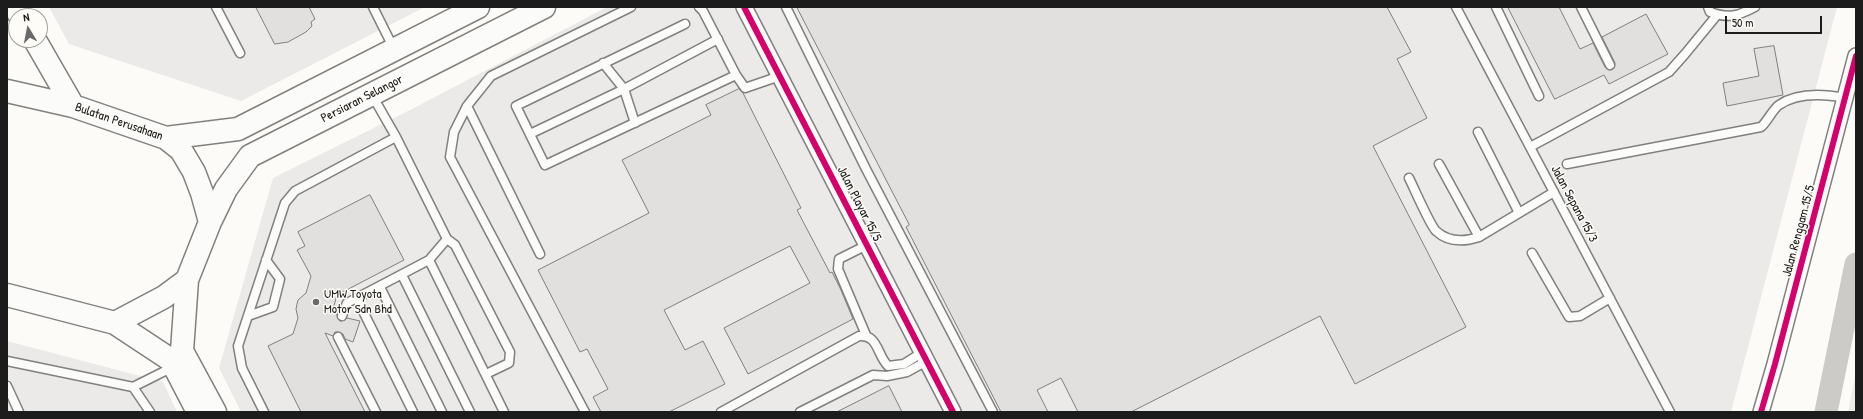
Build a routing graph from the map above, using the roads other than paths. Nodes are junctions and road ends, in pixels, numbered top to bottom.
1 (216, 7) edge
2 (373, 7) edge
3 (478, 7) edge
4 (544, 7) edge
5 (631, 7) edge
6 (699, 7) edge
7 (744, 7) edge
8 (786, 7) edge
9 (1456, 7) edge
10 (1496, 7) edge
11 (1581, 7) edge
12 (1708, 7) edge
13 (1755, 7) edge
14 (1717, 15) junction
15 (685, 24) dead end
16 (718, 39) junction
17 (40, 48) edge
18 (395, 49) junction
19 (240, 53) dead end
20 (1856, 56) edge
21 (603, 63) junction
22 (1610, 65) dead end
23 (736, 75) junction
24 (780, 76) junction
25 (624, 89) junction
26 (7, 91) edge
27 (372, 95) junction
28 (1539, 96) dead end
29 (1846, 98) junction
30 (73, 106) junction
31 (467, 106) junction
32 (635, 123) junction
33 (1478, 132) dead end
34 (530, 134) junction
35 (166, 138) junction
36 (396, 138) junction
37 (1530, 147) junction
38 (1439, 164) dead end
39 (1567, 164) dead end
40 (1409, 178) dead end
41 (1554, 192) junction
42 (1519, 213) junction
43 (210, 222) junction
44 (1479, 237) junction
45 (447, 239) junction
46 (867, 245) junction
47 (1532, 253) dead end
48 (540, 254) dead end
49 (266, 260) junction
50 (429, 260) junction
51 (402, 275) junction
52 (187, 280) junction
53 (380, 287) junction
54 (7, 295) edge
55 (1610, 298) junction
56 (357, 299) junction
57 (248, 316) junction
58 (342, 316) dead end
59 (115, 323) junction
60 (866, 336) junction
61 (338, 337) dead end
62 (925, 356) junction
63 (7, 361) edge
64 (174, 366) junction
65 (486, 374) junction
66 (7, 386) edge
67 (133, 387) junction
68 (19, 412) edge
69 (150, 412) edge
70 (198, 412) edge
71 (215, 412) edge
72 (264, 412) edge
73 (376, 412) edge
74 (413, 412) edge
75 (442, 412) edge
76 (470, 412) edge
77 (504, 412) edge
78 (585, 412) edge
79 (721, 412) edge
80 (800, 412) edge
81 (953, 412) edge
82 (993, 412) edge
83 (1670, 412) edge
84 (1761, 412) edge

1 - 19 lane
2 - 18 lane
3 - 18 main road
4 - 27 main road, Persiaran Selangor
5 - 31 lane
6 - 16 lane
7 - 24 street, Jalan Playar 15/5
8 - 82 lane
9 - 37 lane, Jalan Sepana 15/3
10 - 28 lane
11 - 22 lane
12 - 14 lane
13 - 14 lane
14 - 37 lane
15 - 21 lane
16 - 23 lane
16 - 25 lane
17 - 30 main road
18 - 35 main road
20 - 29 street, Jalan Renggam 15/5
21 - 25 lane
21 - 34 lane
23 - 24 lane
23 - 32 lane
24 - 46 street, Jalan Playar 15/5
25 - 32 lane
25 - 34 lane
26 - 30 main road, Bulatan Perusahaan
27 - 36 lane
27 - 43 main road, Persiaran Selangor
29 - 39 lane
29 - 84 street, Jalan Renggam 15/5
30 - 35 main road, Bulatan Perusahaan
31 - 48 lane
31 - 78 lane
32 - 34 lane
33 - 42 lane
35 - 43 main road, Bulatan Perusahaan
36 - 45 lane
36 - 49 lane
37 - 41 lane, Jalan Sepana 15/3
38 - 44 lane
40 - 44 lane
41 - 42 lane
41 - 55 lane, Jalan Sepana 15/3
42 - 44 lane
43 - 52 main road
45 - 50 lane
45 - 65 lane
46 - 60 lane
46 - 62 street, Jalan Playar 15/5
47 - 55 lane
49 - 57 lane
49 - 57 lane
50 - 51 lane
50 - 65 lane
51 - 53 lane
51 - 76 lane
52 - 59 main road
52 - 71 main road
53 - 56 lane
53 - 75 lane
54 - 59 main road
55 - 83 lane, Jalan Sepana 15/3
56 - 58 lane
56 - 74 lane
57 - 72 lane
59 - 64 main road
60 - 62 lane
60 - 79 lane
61 - 73 lane
62 - 80 lane
62 - 81 street, Jalan Playar 15/5
63 - 67 lane
64 - 67 lane
64 - 70 main road
65 - 77 lane
66 - 68 lane
67 - 69 lane

